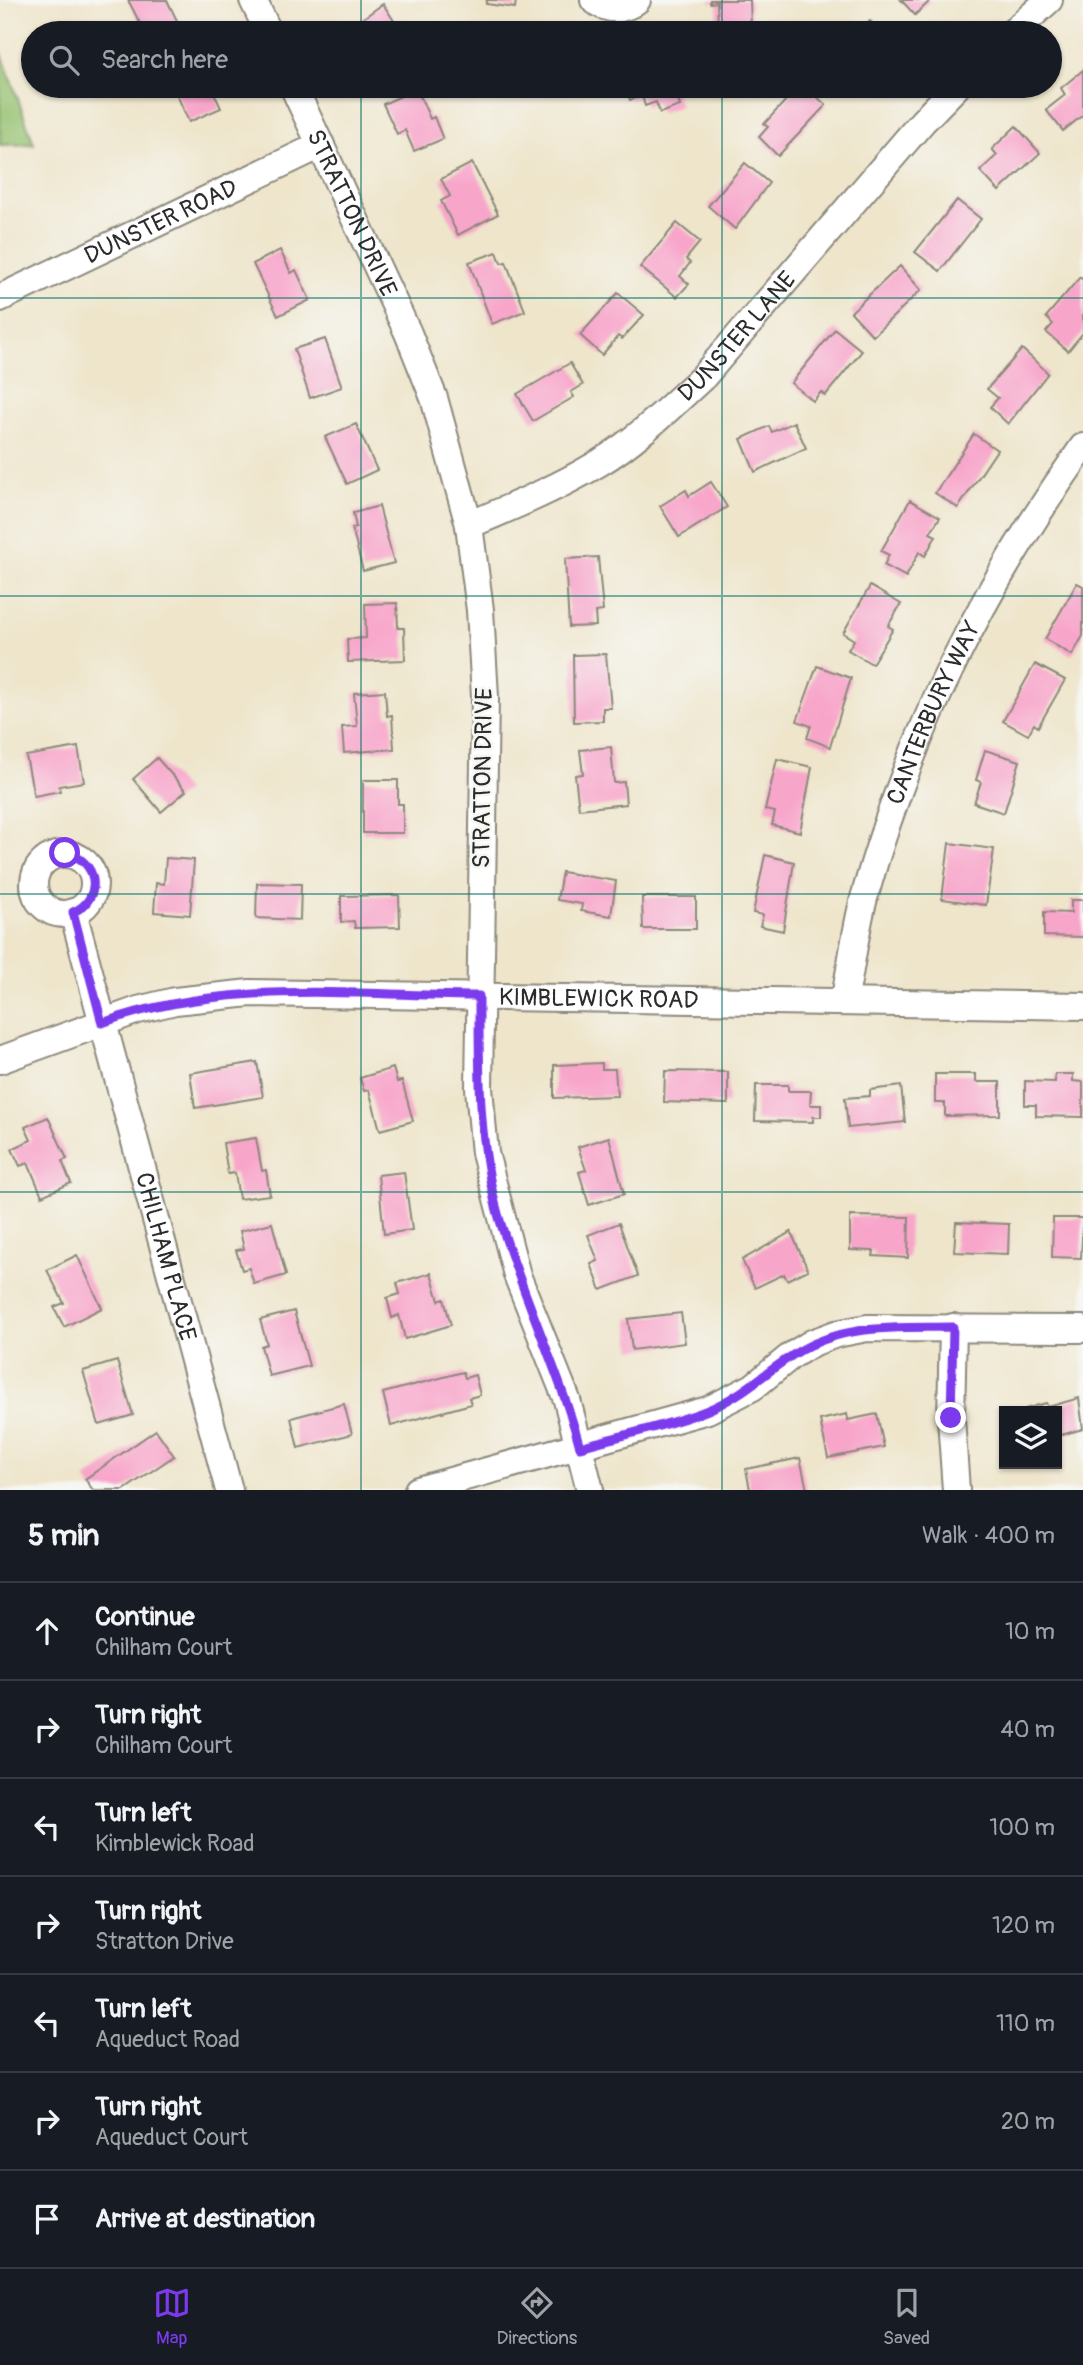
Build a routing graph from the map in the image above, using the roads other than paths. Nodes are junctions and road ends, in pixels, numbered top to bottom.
1 (253, 0) edge
2 (594, 0) edge
3 (637, 0) edge
4 (1049, 0) edge
5 (263, 21) edge
6 (1025, 21) edge
7 (299, 98) edge
8 (945, 98) edge
9 (321, 145) junction
10 (0, 298) edge
11 (1083, 447) edge
12 (469, 525) junction
13 (73, 912) dead end
14 (479, 996) junction
15 (844, 1002) junction
16 (1083, 1006) edge
17 (102, 1023) junction
18 (0, 1060) edge
19 (953, 1327) junction
20 (1083, 1329) edge
21 (580, 1447) junction
22 (229, 1490) edge
23 (418, 1490) edge
24 (590, 1490) edge
25 (957, 1490) edge

1 - 5 street
2 - 3 street
4 - 6 street
7 - 9 street, STRATTON DRIVE
8 - 12 street, DUNSTER LANE
9 - 10 street, DUNSTER ROAD
9 - 12 street, STRATTON DRIVE
11 - 15 street, CANTERBURY WAY
12 - 14 street, STRATTON DRIVE
13 - 17 street, CHILHAM PLACE
14 - 15 street, KIMBLEWICK ROAD
14 - 17 street, KIMBLEWICK ROAD
14 - 21 street, STRATTON DRIVE
15 - 16 street, KIMBLEWICK ROAD
17 - 18 street, KIMBLEWICK ROAD
17 - 22 street, CHILHAM PLACE
19 - 20 street
19 - 21 street
19 - 25 street
21 - 23 street
21 - 24 street, STRATTON DRIVE

